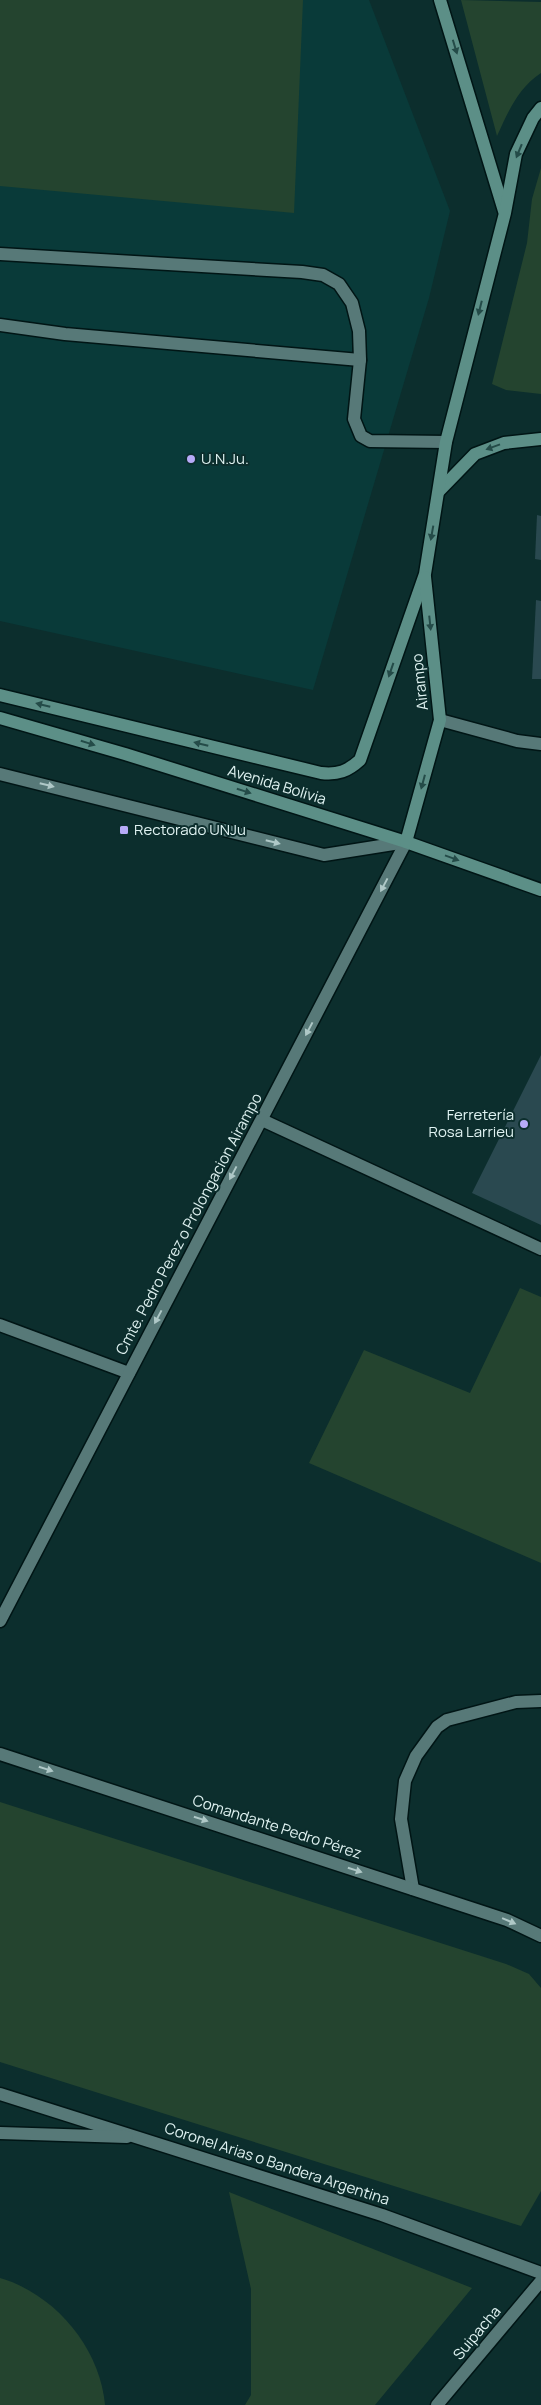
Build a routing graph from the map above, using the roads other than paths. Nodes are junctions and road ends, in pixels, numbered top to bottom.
1 (440, 0) edge
2 (541, 108) edge
3 (505, 213) junction
4 (0, 254) edge
5 (0, 325) edge
6 (360, 360) junction
7 (541, 439) edge
8 (446, 442) junction
9 (439, 491) junction
10 (424, 574) junction
11 (0, 695) edge
12 (0, 718) edge
13 (440, 720) junction
14 (541, 744) edge
15 (0, 774) edge
16 (333, 774) joint
17 (406, 842) junction
18 (541, 890) edge
19 (262, 1120) junction
20 (541, 1249) edge
21 (0, 1325) edge
22 (129, 1372) junction
23 (0, 1621) edge
24 (541, 1701) edge
25 (0, 1754) edge
26 (413, 1889) junction
27 (541, 1936) edge
28 (0, 2094) edge
29 (0, 2133) edge
30 (142, 2138) junction
31 (541, 2273) edge
32 (541, 2281) edge
33 (437, 2405) edge

1 -> 3 main road
2 -> 3 main road, Airampo
3 -> 8 main road, Airampo
4 - 6 street
5 - 6 street
6 - 8 street
7 -> 9 main road
8 - 9 main road, Airampo
9 -> 10 main road, Airampo
10 -> 13 main road, Airampo
10 -> 16 main road, Airampo
16 -> 11 main road, Avenida Bolivia
12 -> 17 main road, Avenida Bolivia
13 - 14 street
13 -> 17 main road, Airampo
15 -> 17 street
17 -> 18 main road, Avenida Bolivia
17 -> 19 street, Cmte. Pedro Perez o Prolongacion Airampo
19 - 20 street
19 -> 22 street, Cmte. Pedro Perez o Prolongacion Airampo
21 - 22 street
22 - 23 street, Cmte. Pedro Perez o Prolongacion Airampo
24 - 26 street
25 -> 26 street, Comandante Pedro Pérez
26 -> 27 street, Comandante Pedro Pérez
28 - 30 street, Coronel Arias o Bandera Argentina
29 - 30 street
30 - 31 street, Coronel Arias o Bandera Argentina
32 - 33 street, Suipacha

